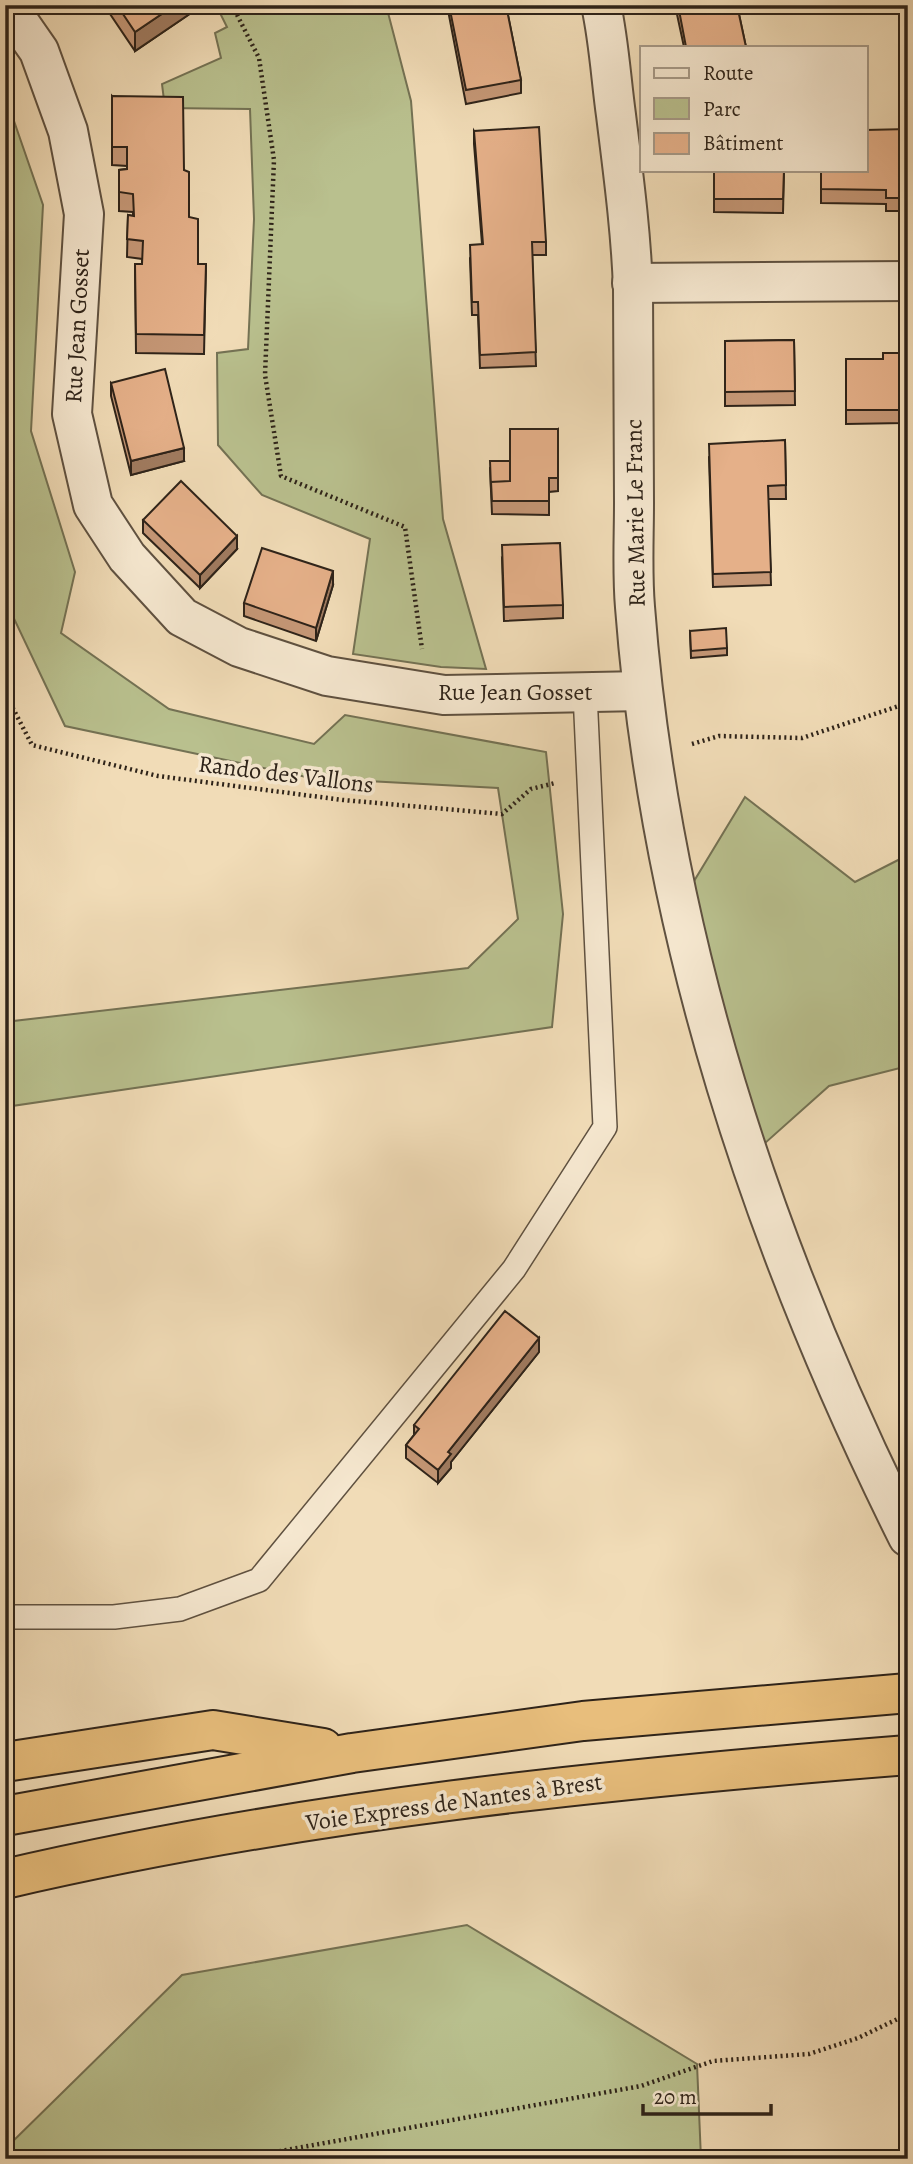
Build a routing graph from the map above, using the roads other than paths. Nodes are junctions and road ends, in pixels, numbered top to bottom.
1 (7, 5) edge
2 (601, 5) edge
3 (908, 281) edge
4 (632, 283) junction
5 (642, 691) junction
6 (585, 692) junction
7 (908, 1537) edge
8 (14, 1617) dead end
9 (908, 1693) edge
10 (352, 1753) junction
11 (908, 1755) edge
12 (5, 1762) edge
13 (5, 1816) edge
14 (5, 1879) edge

1 - 6 street, Rue Jean Gosset
2 - 4 street, Rue Marie Le Franc
3 - 4 street
4 - 5 street, Rue Marie Le Franc
5 - 6 street, Rue Jean Gosset
5 - 7 street, Rue Marie Le Franc
6 - 8 lane
9 - 10 highway
10 - 12 highway
10 - 13 highway
11 - 14 highway, Voie Express de Nantes à Brest

